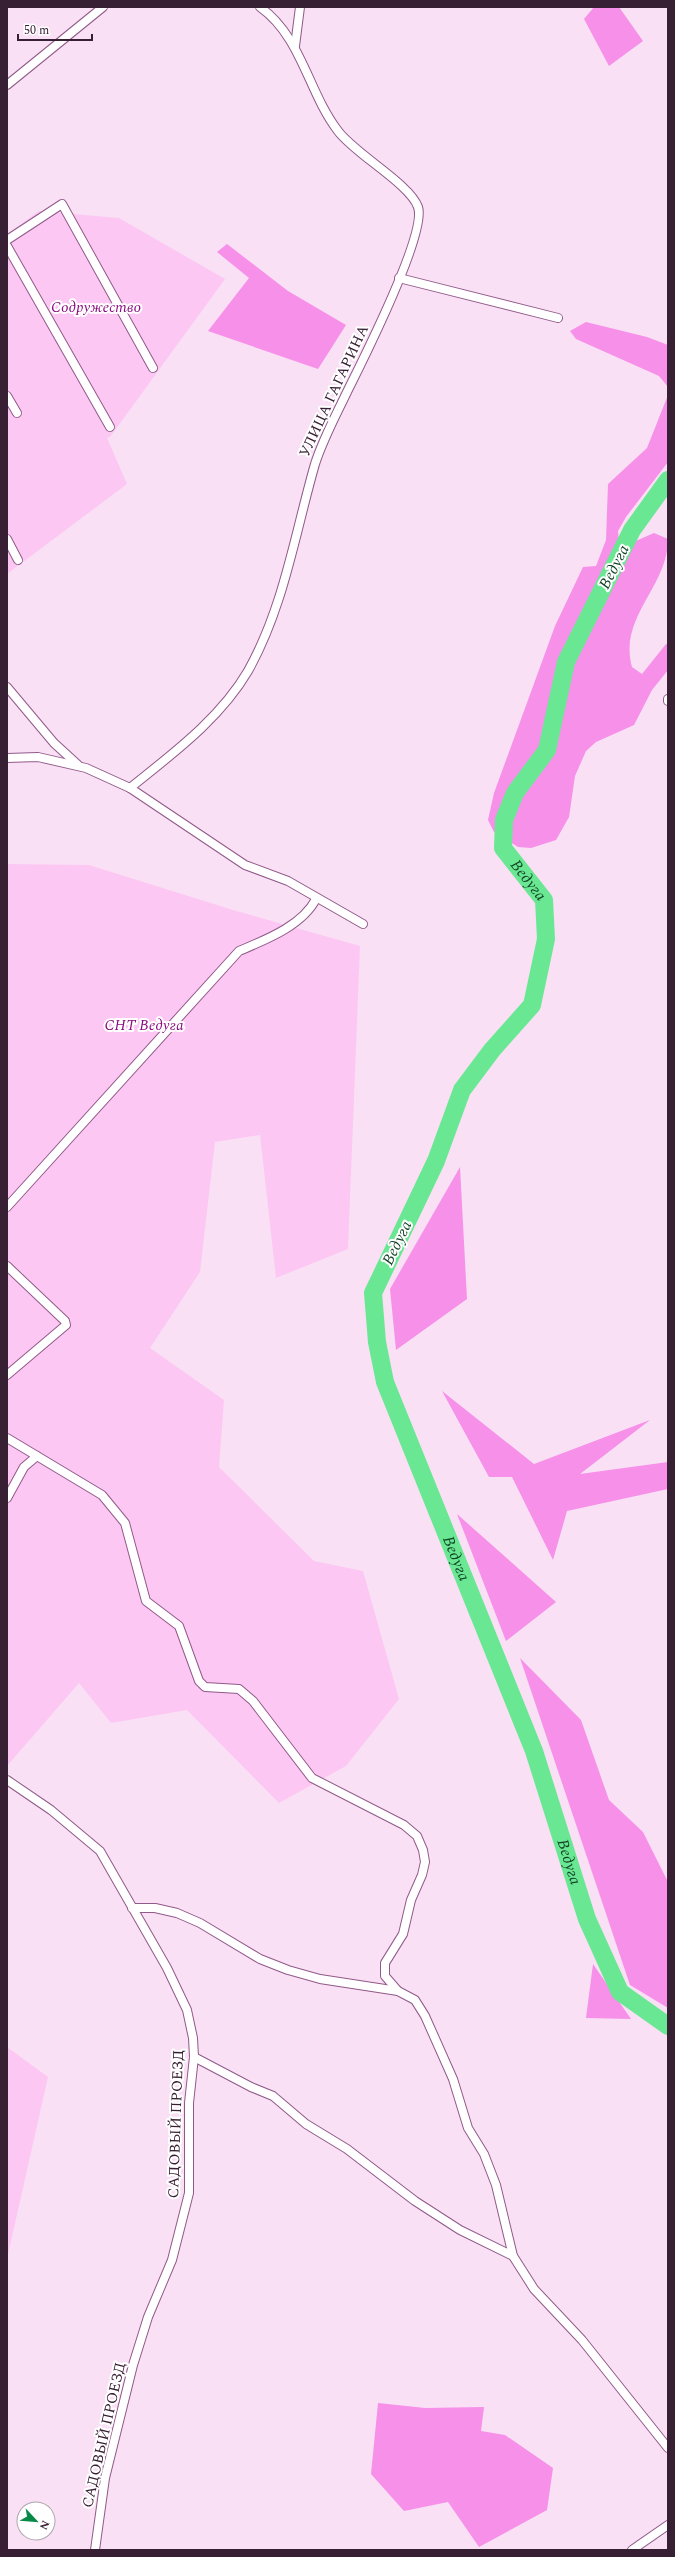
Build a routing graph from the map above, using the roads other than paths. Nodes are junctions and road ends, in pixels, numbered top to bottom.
1 (103, 7) edge
2 (260, 7) edge
3 (300, 7) edge
4 (295, 46) junction
5 (7, 85) edge
6 (7, 240) edge
7 (7, 246) edge
8 (399, 278) junction
9 (558, 318) dead end
10 (153, 368) dead end
11 (7, 396) edge
12 (17, 413) dead end
13 (110, 427) dead end
14 (7, 539) edge
15 (18, 560) dead end
16 (7, 687) edge
17 (7, 758) edge
18 (78, 766) junction
19 (130, 788) junction
20 (316, 899) junction
21 (363, 924) dead end
22 (7, 1207) edge
23 (7, 1266) edge
24 (7, 1375) edge
25 (7, 1438) edge
26 (37, 1456) junction
27 (7, 1498) edge
28 (7, 1780) edge
29 (132, 1908) junction
30 (398, 1990) junction
31 (194, 2057) junction
32 (513, 2256) junction
33 (668, 2448) edge
34 (668, 2525) edge
35 (95, 2550) edge
36 (632, 2550) edge

1 - 5 street
2 - 4 street, УЛИЦА ГАГАРИНА
3 - 4 street, УЛИЦА ГАГАРИНА
4 - 8 street, УЛИЦА ГАГАРИНА
6 - 10 street
7 - 13 street
8 - 9 street
8 - 19 street, УЛИЦА ГАГАРИНА
11 - 12 street
14 - 15 street
16 - 18 street
17 - 18 street
18 - 19 street
19 - 20 street
20 - 21 street
20 - 22 street
23 - 24 street
25 - 26 street
26 - 27 street
26 - 30 street
28 - 29 street, САДОВЫЙ ПРОЕЗД
29 - 30 street
29 - 31 street, САДОВЫЙ ПРОЕЗД
30 - 32 street
31 - 32 street
31 - 35 street, САДОВЫЙ ПРОЕЗД
32 - 33 street
34 - 36 street

